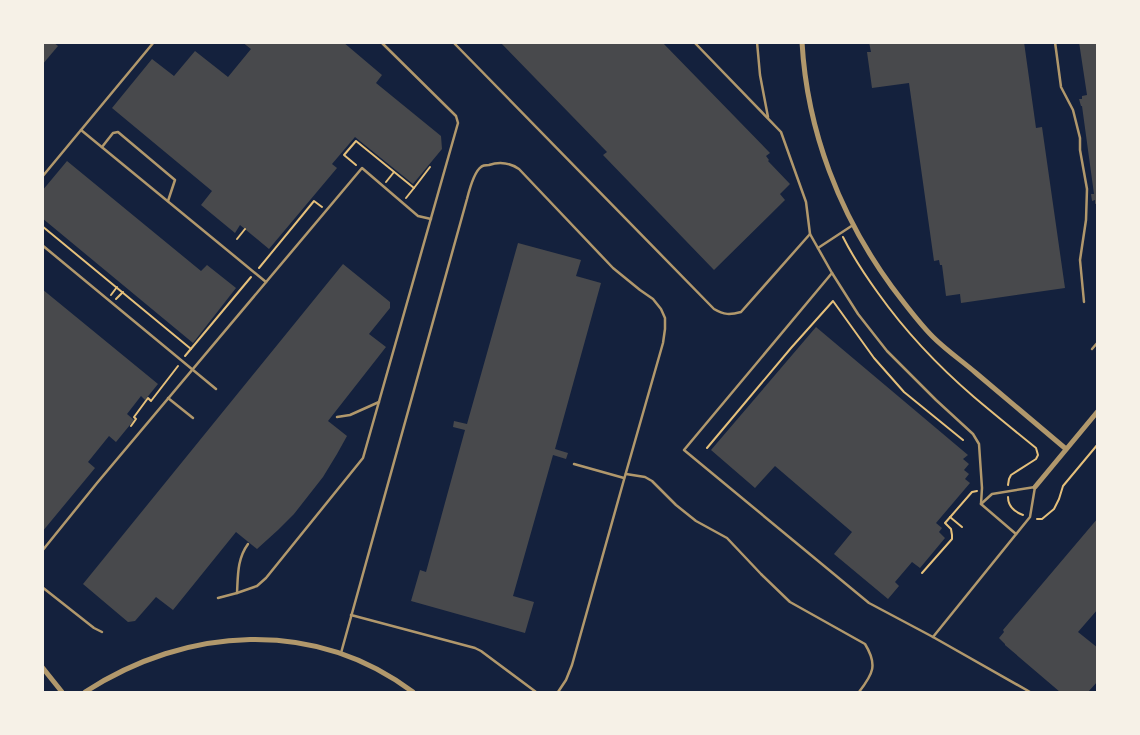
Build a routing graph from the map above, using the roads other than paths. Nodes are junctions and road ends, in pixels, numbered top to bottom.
1 (154, 42) edge
2 (381, 42) edge
3 (454, 42) edge
4 (694, 42) edge
5 (757, 42) edge
6 (802, 42) edge
7 (1055, 42) edge
8 (768, 118) junction
9 (81, 130) junction
10 (102, 147) junction
11 (42, 177) edge
12 (168, 201) junction
13 (431, 219) junction
14 (853, 225) junction
15 (810, 234) junction
16 (42, 245) edge
17 (818, 248) junction
18 (832, 273) junction
19 (266, 282) junction
20 (1084, 302) dead end
21 (1098, 342) edge
22 (1092, 349) dead end
23 (192, 369) junction
24 (216, 389) dead end
25 (168, 398) junction
26 (379, 402) junction
27 (1098, 411) edge
28 (337, 417) dead end
29 (193, 418) dead end
30 (1066, 449) junction
31 (574, 464) dead end
32 (626, 474) junction
33 (624, 478) junction
34 (1035, 487) junction
35 (981, 504) junction
36 (1016, 534) junction
37 (248, 544) dead end
38 (42, 551) edge
39 (42, 587) edge
40 (237, 594) junction
41 (218, 598) dead end
42 (351, 615) junction
43 (102, 632) dead end
44 (933, 637) junction
45 (341, 654) junction
46 (42, 668) edge
47 (62, 692) edge
48 (85, 692) edge
49 (413, 692) edge
50 (536, 692) edge
51 (558, 692) edge
52 (859, 692) edge
53 (1030, 692) edge

1 - 9 lane
2 - 13 lane
3 - 15 lane
4 - 8 lane
5 - 8 lane
6 - 14 street
7 - 20 lane
8 - 15 lane
9 - 10 lane
9 - 11 lane
10 - 12 lane
10 - 12 lane
12 - 19 lane
13 - 19 lane
13 - 26 lane
14 - 17 lane
14 - 30 street
15 - 17 lane
16 - 23 lane
17 - 18 lane
18 - 35 lane
18 - 44 lane
19 - 23 lane
21 - 22 lane
23 - 24 lane
23 - 25 lane
25 - 29 lane
25 - 38 lane
26 - 28 lane
26 - 40 lane
27 - 30 street
30 - 34 street
31 - 33 lane
32 - 33 lane
32 - 42 lane
32 - 52 lane
33 - 51 lane
34 - 35 lane
34 - 36 lane
35 - 36 lane
36 - 44 lane
37 - 40 lane
39 - 43 lane
40 - 41 lane
42 - 45 lane
42 - 50 lane
44 - 53 lane
45 - 48 street
45 - 49 street
46 - 47 street

